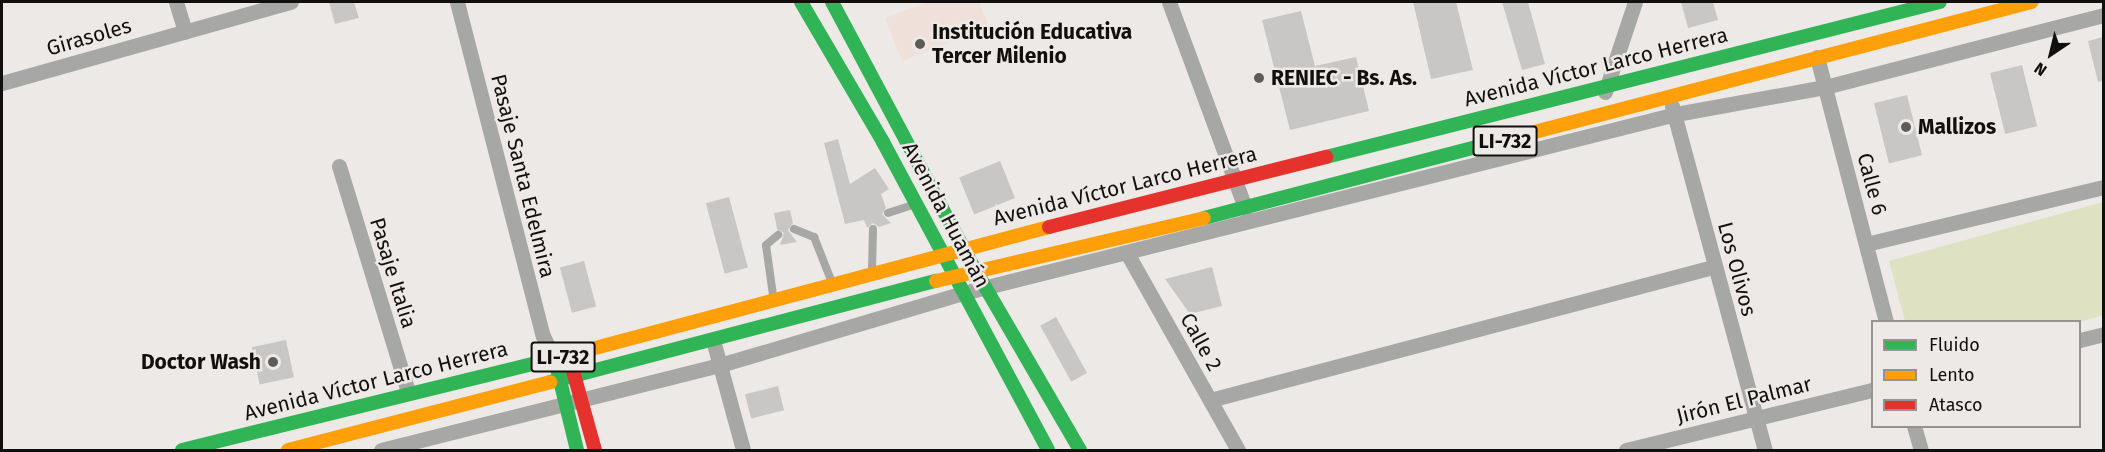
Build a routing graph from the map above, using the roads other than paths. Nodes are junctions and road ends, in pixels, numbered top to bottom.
1 (176, 2) edge
2 (291, 2) edge
3 (457, 2) edge
4 (801, 2) edge
5 (831, 2) edge
6 (1168, 2) edge
7 (1635, 2) edge
8 (1940, 2) edge
9 (2031, 2) edge
10 (2103, 15) edge
11 (811, 18) junction
12 (185, 32) junction
13 (1816, 57) junction
14 (2, 83) edge
15 (1604, 87) junction
16 (1825, 87) junction
17 (1668, 99) junction
18 (1611, 113) junction
19 (1676, 114) junction
20 (904, 132) junction
21 (883, 142) junction
22 (339, 166) dead end
23 (1236, 179) junction
24 (2103, 187) edge
25 (916, 204) junction
26 (1245, 208) junction
27 (888, 213) dead end
28 (794, 229) dead end
29 (873, 229) dead end
30 (778, 235) dead end
31 (1866, 244) junction
32 (965, 248) junction
33 (1127, 253) junction
34 (943, 255) junction
35 (1713, 267) junction
36 (977, 273) junction
37 (866, 276) junction
38 (953, 277) junction
39 (833, 285) junction
40 (986, 288) junction
41 (963, 293) junction
42 (774, 300) junction
43 (866, 302) junction
44 (754, 305) junction
45 (1886, 320) edge
46 (759, 328) junction
47 (2103, 334) edge
48 (713, 340) junction
49 (2081, 340) edge
50 (562, 357) junction
51 (720, 366) junction
52 (575, 378) junction
53 (560, 382) junction
54 (1871, 390) edge
55 (408, 392) junction
56 (1210, 400) junction
57 (584, 401) junction
58 (567, 406) junction
59 (1756, 418) junction
60 (1915, 428) edge
61 (426, 445) edge
62 (182, 450) edge
63 (288, 450) edge
64 (381, 450) edge
65 (577, 450) edge
66 (595, 450) edge
67 (743, 450) edge
68 (1048, 450) edge
69 (1080, 450) edge
70 (1238, 450) edge
71 (1626, 450) edge
72 (1765, 450) edge
73 (1921, 450) edge

1 - 12 street
2 - 12 street, Girasoles
3 - 50 street, Pasaje Santa Edelmira
4 - 11 main road, Avenida Huamán
5 - 11 street
5 - 20 main road, Avenida Huamán
6 - 23 street
7 - 15 street
8 - 15 main road, Avenida Víctor Larco Herrera / LI-732
9 - 13 main road, LI-732
10 - 16 street
11 - 21 main road, Avenida Huamán
12 - 14 street, Girasoles
13 - 16 street, Calle 6
13 - 17 main road, LI-732
15 - 18 street
15 - 23 main road, Avenida Víctor Larco Herrera / LI-732
16 - 19 street
16 - 31 street, Calle 6
17 - 18 main road, LI-732
17 - 19 street, Los Olivos
18 - 26 main road, LI-732
19 - 33 street
19 - 35 street, Los Olivos
20 - 21 main road
20 - 32 main road, Avenida Huamán
21 - 25 main road, Avenida Huamán
22 - 55 street, Pasaje Italia
23 - 26 street
23 - 32 main road, Avenida Víctor Larco Herrera / LI-732
24 - 31 street
25 - 27 lane
25 - 34 main road, Avenida Huamán
26 - 36 main road, LI-732
28 - 39 lane
29 - 37 lane
30 - 42 lane
31 - 45 street, Calle 6
32 - 34 main road, Avenida Víctor Larco Herrera / LI-732
32 - 36 main road, Avenida Huamán
33 - 40 street
33 - 56 street, Calle 2
34 - 37 main road, Avenida Víctor Larco Herrera / LI-732
34 - 38 main road, Avenida Huamán
35 - 56 street
35 - 59 street, Los Olivos
36 - 38 main road, LI-732
36 - 40 main road, Avenida Huamán
37 - 39 main road, Avenida Víctor Larco Herrera / LI-732
37 - 43 main road
38 - 41 main road, Avenida Huamán
38 - 43 main road, LI-732
39 - 42 main road, Avenida Víctor Larco Herrera / LI-732
40 - 41 street
40 - 69 main road, Avenida Huamán
41 - 51 street
41 - 68 main road, Avenida Huamán
42 - 44 main road, Avenida Víctor Larco Herrera / LI-732
43 - 46 main road, LI-732
44 - 46 main road
44 - 50 main road, Avenida Víctor Larco Herrera / LI-732
46 - 48 main road, LI-732
47 - 49 street
48 - 51 street
48 - 52 main road, LI-732
50 - 52 main road
50 - 53 main road
50 - 55 main road, Avenida Víctor Larco Herrera / LI-732
51 - 57 street
51 - 67 street
52 - 53 main road, LI-732
52 - 57 main road
53 - 58 main road
53 - 63 main road, LI-732
54 - 59 street, Jirón El Palmar
55 - 62 main road, Avenida Víctor Larco Herrera / LI-732
56 - 70 street, Calle 2
57 - 58 street
57 - 66 main road
58 - 61 street
58 - 65 main road
59 - 71 street, Jirón El Palmar
59 - 72 street, Los Olivos
60 - 73 street
61 - 64 street

